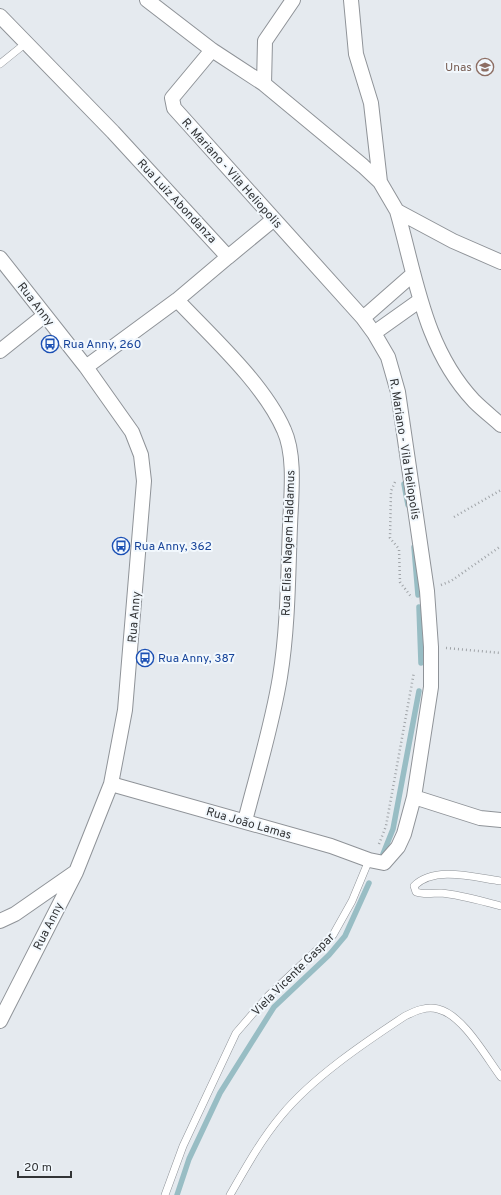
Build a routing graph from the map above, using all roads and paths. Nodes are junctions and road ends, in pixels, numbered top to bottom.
1 (147, 0) edge
2 (293, 0) edge
3 (351, 0) edge
4 (0, 16) edge
5 (26, 43) junction
6 (212, 50) junction
7 (0, 64) edge
8 (264, 84) junction
9 (380, 182) junction
10 (396, 211) junction
11 (274, 219) junction
12 (228, 257) junction
13 (0, 258) edge
14 (501, 262) edge
15 (412, 275) junction
16 (177, 300) junction
17 (419, 301) junction
18 (45, 315) junction
19 (363, 318) junction
20 (374, 333) junction
21 (0, 351) edge
22 (86, 367) junction
23 (501, 425) edge
24 (501, 490) edge
25 (391, 504) dead end
26 (454, 517) dead end
27 (501, 546) edge
28 (428, 591) junction
29 (414, 601) dead end
30 (431, 647) junction
31 (501, 653) edge
32 (415, 667) dead end
33 (111, 784) junction
34 (414, 797) junction
35 (501, 820) edge
36 (245, 822) junction
37 (375, 861) junction
38 (76, 872) junction
39 (501, 881) edge
40 (501, 906) edge
41 (0, 921) edge
42 (0, 1021) edge
43 (501, 1077) edge
44 (165, 1195) edge
45 (230, 1195) edge

1 - 6 street
2 - 8 street
3 - 9 street
4 - 5 street, Rua Luiz Abondanza
5 - 7 lane
5 - 12 street, Rua Luiz Abondanza
6 - 8 street
6 - 11 street, R. Mariano - Vila Heliopolis
8 - 9 street
9 - 10 street
10 - 14 street
10 - 15 street
11 - 12 street
11 - 19 street, R. Mariano - Vila Heliopolis
12 - 16 street
13 - 18 street, Rua Anny
15 - 17 street
15 - 19 street
16 - 22 street
16 - 36 street, Rua Elias Nagem Haldamus
17 - 20 street
17 - 23 street
18 - 21 street
18 - 22 street, Rua Anny
19 - 20 street, R. Mariano - Vila Heliopolis
20 - 28 street, R. Mariano - Vila Heliopolis
22 - 33 street, Rua Anny
24 - 26 path
25 - 29 path
27 - 28 path
28 - 30 street, R. Mariano - Vila Heliopolis
30 - 31 path
30 - 34 street, R. Mariano - Vila Heliopolis
32 - 37 path
33 - 36 street, Rua João Lamas
33 - 38 street, Rua Anny
34 - 35 street
34 - 37 street, R. Mariano - Vila Heliopolis
36 - 37 street, Rua João Lamas
37 - 44 lane, Viela Vicente Gaspar
38 - 41 street
38 - 42 street, Rua Anny
39 - 40 lane
43 - 45 lane

